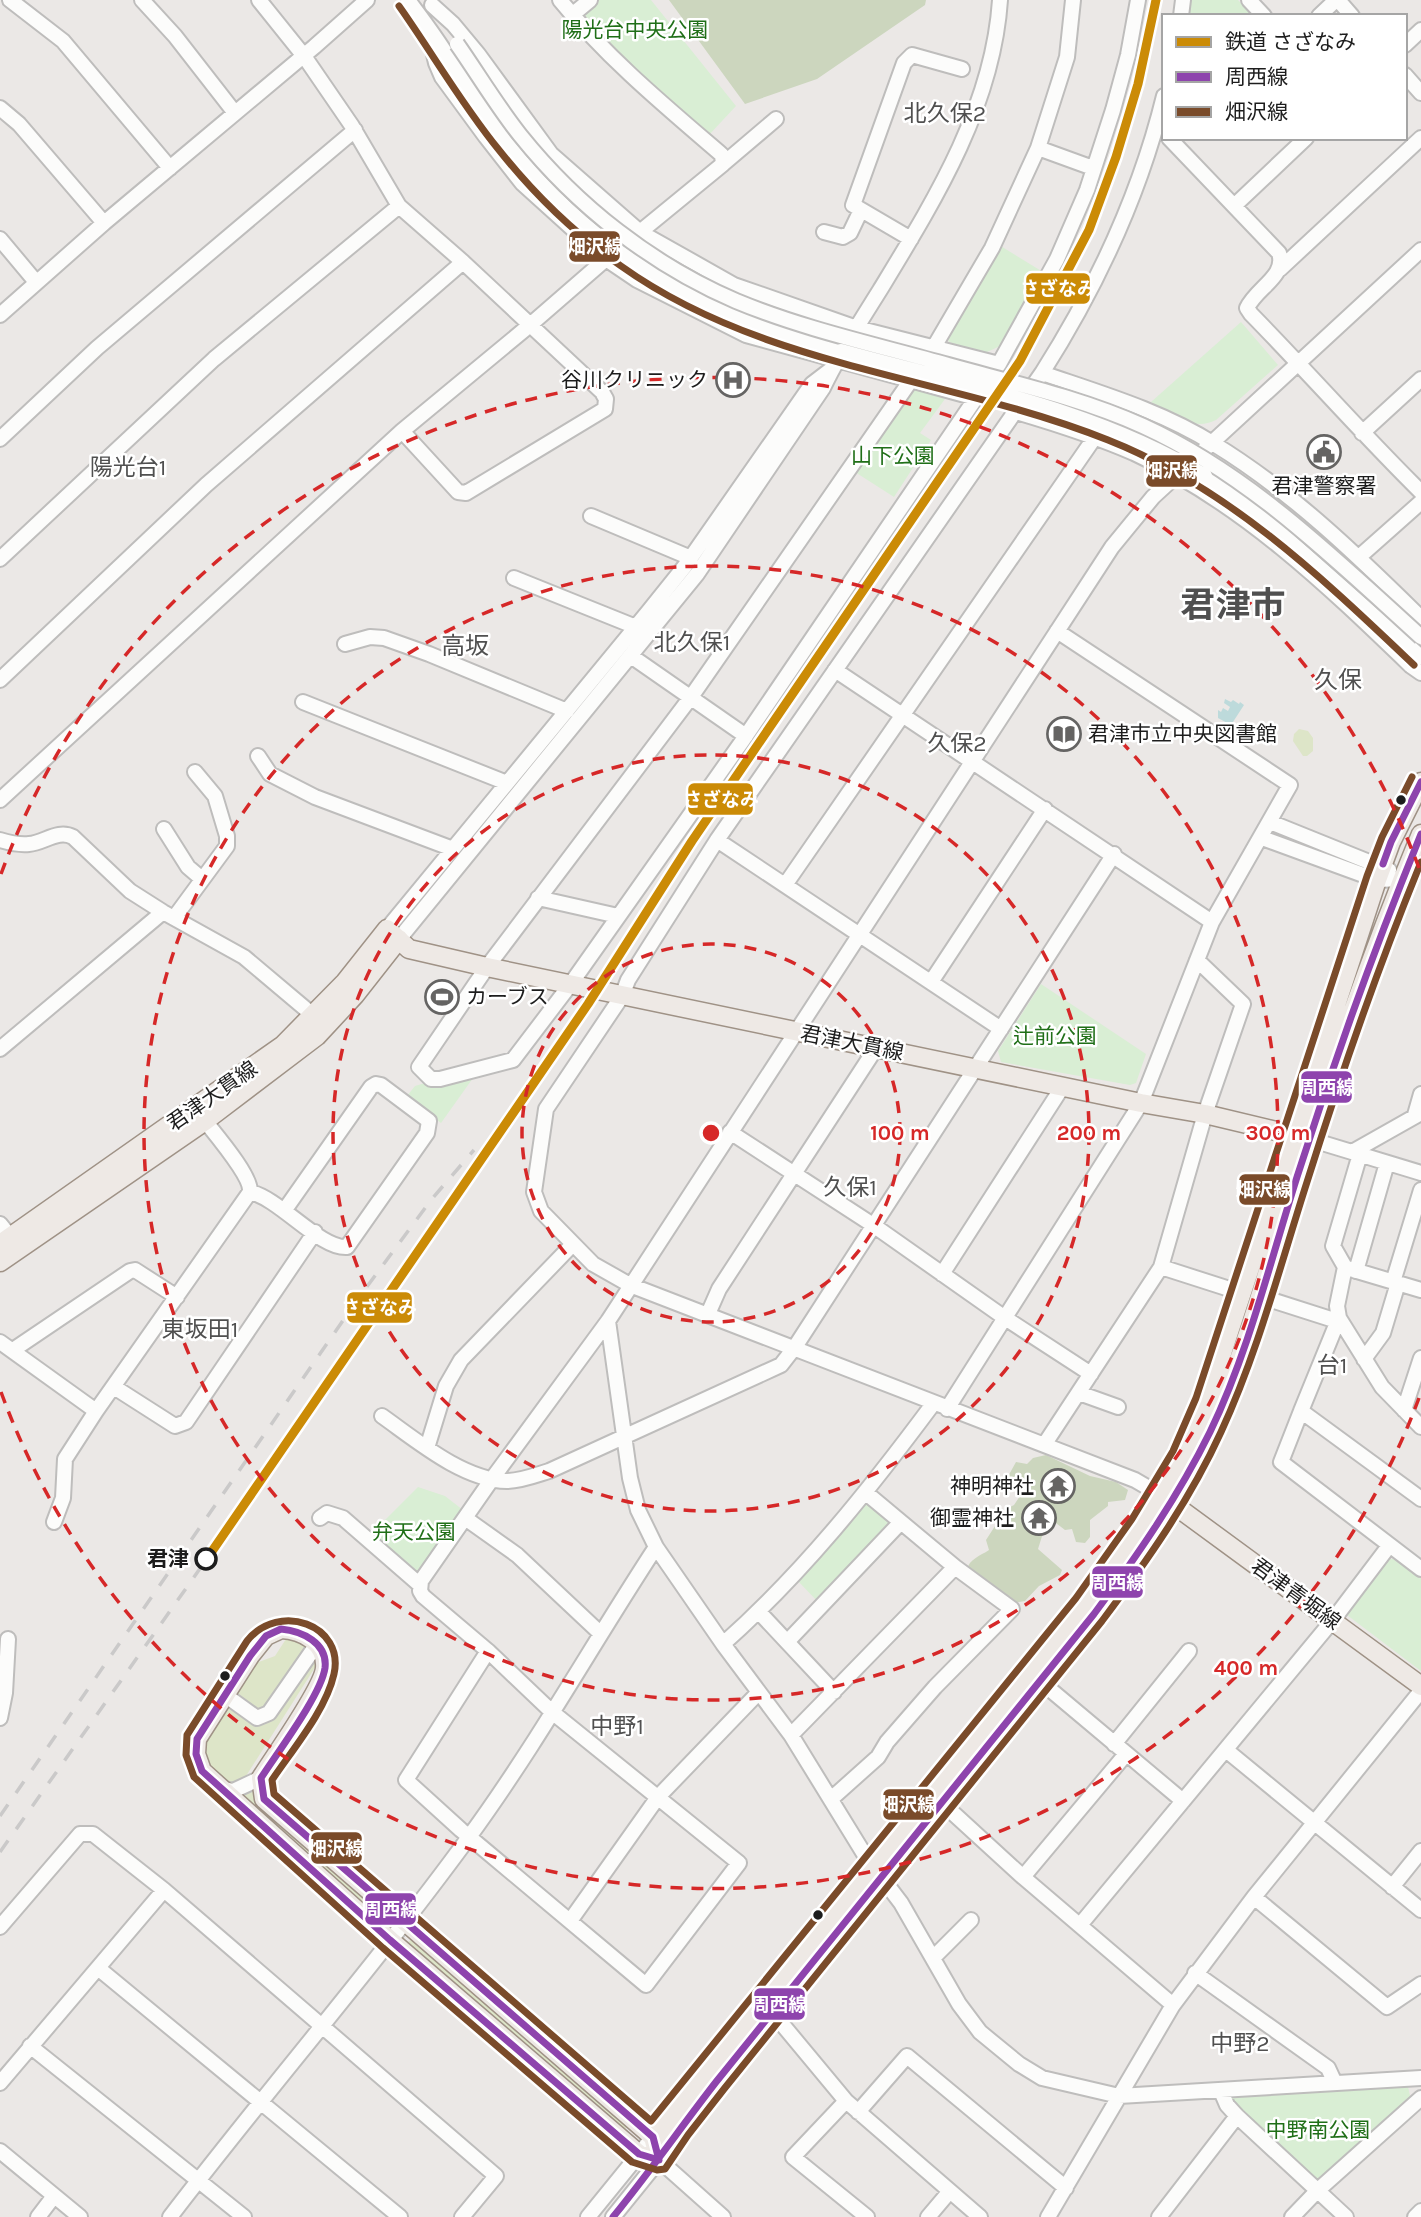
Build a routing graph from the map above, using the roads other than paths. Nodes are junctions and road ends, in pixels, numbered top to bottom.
1 (10, 0) edge
2 (142, 0) edge
3 (259, 0) edge
4 (367, 0) edge
5 (408, 0) edge
6 (560, 0) edge
7 (590, 0) edge
8 (1000, 0) edge
9 (1073, 0) edge
10 (1139, 0) edge
11 (1249, 0) edge
12 (1337, 0) edge
13 (430, 3) edge
14 (1262, 14) edge
15 (1321, 14) edge
16 (1350, 14) edge
17 (572, 15) junction
18 (428, 28) junction
19 (1421, 30) edge
20 (1407, 42) edge
21 (452, 49) junction
22 (303, 56) junction
23 (962, 69) dead end
24 (1407, 77) edge
25 (1421, 93) edge
26 (0, 108) edge
27 (235, 113) junction
28 (776, 119) dead end
29 (1160, 129) edge
30 (355, 130) junction
31 (1421, 138) edge
32 (1304, 140) edge
33 (1177, 141) edge
34 (1038, 148) junction
35 (723, 164) junction
36 (170, 168) junction
37 (1093, 168) junction
38 (399, 206) junction
39 (1234, 206) junction
40 (861, 210) junction
41 (104, 223) junction
42 (640, 232) junction
43 (824, 232) dead end
44 (0, 239) edge
45 (911, 239) junction
46 (1421, 250) edge
47 (606, 259) junction
48 (463, 262) junction
49 (1280, 269) junction
50 (36, 282) junction
51 (0, 315) edge
52 (530, 325) junction
53 (857, 328) junction
54 (934, 346) junction
55 (999, 364) junction
56 (1300, 364) junction
57 (834, 365) junction
58 (1042, 373) junction
59 (1421, 379) edge
60 (912, 380) junction
61 (976, 398) junction
62 (1013, 411) junction
63 (402, 431) junction
64 (1362, 433) junction
65 (1096, 437) junction
66 (0, 439) edge
67 (1213, 443) junction
68 (1178, 476) junction
69 (1421, 492) edge
70 (1421, 502) edge
71 (591, 516) dead end
72 (1359, 557) junction
73 (691, 558) junction
74 (0, 559) edge
75 (514, 578) dead end
76 (1421, 618) edge
77 (636, 627) junction
78 (1057, 631) junction
79 (1421, 637) edge
80 (345, 644) dead end
81 (631, 656) junction
82 (1421, 657) edge
83 (835, 670) junction
84 (1421, 673) edge
85 (0, 680) edge
86 (691, 697) junction
87 (303, 702) dead end
88 (567, 711) junction
89 (902, 715) junction
90 (746, 736) junction
91 (258, 756) dead end
92 (972, 762) junction
93 (195, 772) dead end
94 (1421, 782) edge
95 (507, 783) junction
96 (0, 800) edge
97 (1045, 809) junction
98 (1270, 821) junction
99 (164, 829) dead end
100 (1421, 834) edge
101 (1262, 838) junction
102 (0, 840) edge
103 (717, 840) junction
104 (453, 849) junction
105 (1114, 854) junction
106 (1380, 873) junction
107 (202, 878) junction
108 (1402, 879) junction
109 (785, 885) junction
110 (538, 898) junction
111 (168, 915) junction
112 (618, 916) junction
113 (1212, 922) junction
114 (393, 934) junction
115 (861, 936) junction
116 (1197, 960) junction
117 (487, 967) junction
118 (931, 982) junction
119 (570, 985) junction
120 (622, 996) junction
121 (321, 1021) junction
122 (1001, 1029) junction
123 (798, 1032) junction
124 (876, 1048) junction
125 (0, 1049) edge
126 (975, 1068) junction
127 (1063, 1086) junction
128 (1421, 1094) edge
129 (1141, 1103) junction
130 (1205, 1114) junction
131 (1418, 1114) edge
132 (205, 1121) junction
133 (730, 1132) junction
134 (1302, 1137) junction
135 (1356, 1153) junction
136 (1387, 1163) junction
137 (1421, 1173) edge
138 (794, 1174) junction
139 (1421, 1190) edge
140 (250, 1192) junction
141 (284, 1212) junction
142 (873, 1225) junction
143 (315, 1232) junction
144 (8, 1238) edge
145 (573, 1244) junction
146 (0, 1262) edge
147 (1161, 1267) junction
148 (1351, 1269) junction
149 (942, 1274) junction
150 (1396, 1282) junction
151 (630, 1285) junction
152 (1421, 1290) edge
153 (1250, 1295) junction
154 (177, 1297) junction
155 (708, 1314) junction
156 (1005, 1318) junction
157 (1338, 1320) junction
158 (608, 1321) junction
159 (6, 1346) edge
160 (795, 1348) junction
161 (1421, 1358) edge
162 (1364, 1359) junction
163 (1091, 1374) junction
164 (114, 1387) junction
165 (1079, 1393) junction
166 (940, 1406) junction
167 (1118, 1407) dead end
168 (1404, 1410) junction
169 (96, 1411) junction
170 (1301, 1411) junction
171 (382, 1416) dead end
172 (1421, 1427) edge
173 (625, 1436) junction
174 (1044, 1446) junction
175 (426, 1448) junction
176 (492, 1479) junction
177 (864, 1492) junction
178 (1165, 1498) junction
179 (1421, 1499) edge
180 (320, 1518) dead end
181 (465, 1518) junction
182 (54, 1522) dead end
183 (901, 1522) junction
184 (1389, 1545) junction
185 (656, 1547) junction
186 (955, 1567) junction
187 (1421, 1569) edge
188 (420, 1585) junction
189 (759, 1612) junction
190 (1333, 1620) junction
191 (600, 1633) junction
192 (8, 1639) dead end
193 (787, 1642) junction
194 (317, 1644) junction
195 (723, 1644) junction
196 (488, 1651) junction
197 (1189, 1651) dead end
198 (1040, 1681) junction
199 (1421, 1688) edge
200 (759, 1692) junction
201 (834, 1692) junction
202 (225, 1695) junction
203 (552, 1712) junction
204 (0, 1718) edge
205 (791, 1735) junction
206 (1114, 1744) junction
207 (1226, 1750) junction
208 (1126, 1754) junction
209 (261, 1778) junction
210 (218, 1787) junction
211 (658, 1797) junction
212 (831, 1799) junction
213 (1183, 1801) junction
214 (941, 1802) junction
215 (1316, 1822) junction
216 (469, 1836) junction
217 (1421, 1852) edge
218 (876, 1871) junction
219 (1023, 1877) junction
220 (1392, 1887) junction
221 (164, 1890) junction
222 (1254, 1898) junction
223 (1421, 1910) edge
224 (971, 1920) dead end
225 (404, 1921) junction
226 (570, 1921) junction
227 (1080, 1925) junction
228 (0, 1927) edge
229 (390, 1940) junction
230 (933, 1958) junction
231 (97, 1968) junction
232 (1195, 1973) junction
233 (1421, 1984) edge
234 (1173, 2005) junction
235 (772, 2012) junction
236 (322, 2026) junction
237 (30, 2046) junction
238 (1421, 2078) edge
239 (1334, 2081) junction
240 (0, 2083) edge
241 (1222, 2091) junction
242 (1119, 2096) junction
243 (1421, 2098) edge
244 (846, 2101) junction
245 (261, 2102) junction
246 (859, 2112) junction
247 (1237, 2116) junction
248 (653, 2137) junction
249 (0, 2151) edge
250 (639, 2154) junction
251 (659, 2160) junction
252 (198, 2180) junction
253 (1066, 2188) junction
254 (950, 2191) junction
255 (1317, 2191) junction
256 (54, 2196) junction
257 (1421, 2211) edge
258 (38, 2217) edge
259 (80, 2217) edge
260 (170, 2217) edge
261 (244, 2217) edge
262 (400, 2217) edge
263 (462, 2217) edge
264 (589, 2217) edge
265 (613, 2217) edge
266 (723, 2217) edge
267 (867, 2217) edge
268 (928, 2217) edge
269 (979, 2217) edge
270 (1048, 2217) edge
271 (1159, 2217) edge
272 (1292, 2217) edge
273 (1346, 2217) edge
274 (1415, 2217) edge

1 - 36 street
2 - 27 street
3 - 22 street
4 - 22 street
5 - 18 street
6 - 17 street
7 - 17 street
8 - 45 street
9 - 34 street
10 - 37 street
11 - 14 street
12 - 15 street
12 - 16 street
13 - 21 street
13 - 42 street
17 - 35 street
18 - 21 street
18 - 47 street
19 - 20 street
21 - 79 street, bridge
21 - 82 street, bridge
22 - 27 street
22 - 30 street
23 - 40 street
24 - 25 street
26 - 41 street
27 - 36 street
28 - 35 street
29 - 58 street
30 - 38 street
30 - 66 street
31 - 49 street
32 - 39 street
33 - 39 street
34 - 37 street
34 - 54 street
35 - 42 street
36 - 41 street
37 - 55 street
38 - 48 street
38 - 74 street
39 - 49 street
40 - 43 street
40 - 45 street
41 - 50 street
42 - 53 street
44 - 50 street
45 - 53 street
46 - 56 street
47 - 52 street
47 - 57 street
48 - 52 street
48 - 85 street
49 - 56 street
50 - 51 street
52 - 63 street
52 - 63 street
53 - 54 street
53 - 57 street
54 - 55 street
54 - 60 street
55 - 61 street
56 - 64 street
56 - 67 street
57 - 60 street
57 - 73 street
57 - 81 street
58 - 62 street
58 - 67 street
59 - 64 street
60 - 61 street
60 - 86 street
61 - 90 street
62 - 65 street
62 - 83 street
63 - 96 street
64 - 69 street
65 - 68 street
65 - 89 street
67 - 68 street
67 - 72 street
68 - 78 street
68 - 84 street
70 - 72 street
71 - 73 street
72 - 76 street
73 - 77 street
75 - 77 street
77 - 88 street
78 - 92 street
78 - 98 street
80 - 88 street
81 - 86 street
81 - 114 street
83 - 89 street
83 - 103 street
86 - 90 street
86 - 110 street
87 - 95 street
88 - 95 street
89 - 92 street
89 - 109 street
90 - 112 street
91 - 104 street
92 - 97 street
92 - 115 street
93 - 107 street
94 - 106 main road
95 - 104 street
97 - 105 street
97 - 118 street
98 - 101 street
98 - 106 street
99 - 107 street
100 - 108 main road
101 - 106 street
101 - 113 street
102 - 111 street
103 - 109 street
103 - 120 street
104 - 114 street
105 - 113 street
105 - 122 street
106 - 108 street
106 - 134 main road
107 - 111 street
108 - 134 main road
109 - 115 street
110 - 112 street
110 - 117 street
111 - 121 street
111 - 125 street
112 - 119 street
113 - 116 street
114 - 117 main road, 君津大貫線
114 - 121 main road, 君津大貫線
115 - 118 street
115 - 123 street
116 - 129 street
116 - 130 street
117 - 119 main road, 君津大貫線
117 - 119 street
118 - 122 street
119 - 120 main road, 君津大貫線
120 - 123 main road, 君津大貫線
120 - 145 street
121 - 132 main road, 君津大貫線
121 - 144 main road, 君津大貫線
122 - 126 street
123 - 124 main road, 君津大貫線
123 - 133 street
124 - 126 main road, 君津大貫線
124 - 138 street
126 - 127 main road, 君津大貫線
126 - 142 street
127 - 129 main road, 君津大貫線
127 - 149 street
128 - 131 street
129 - 130 main road, 君津大貫線
129 - 156 street
130 - 134 main road, 君津大貫線
130 - 147 street
131 - 135 street
132 - 140 street
132 - 144 main road, 君津大貫線
133 - 138 street
133 - 151 street
134 - 135 street
134 - 153 main road
135 - 136 street
135 - 148 street
136 - 137 street
136 - 148 street
138 - 142 street
138 - 155 street
139 - 150 street
140 - 141 street
140 - 154 street
141 - 143 street
141 - 143 street
142 - 149 street
142 - 160 street
143 - 164 street
144 - 146 main road, 君津大貫線
145 - 151 street
145 - 175 street
147 - 153 street
147 - 163 street
148 - 150 street
148 - 157 street
149 - 156 street
150 - 152 street
150 - 162 street
151 - 155 street
151 - 158 street
153 - 157 street
153 - 178 main road
154 - 159 street
154 - 164 street
155 - 160 street
156 - 163 street
156 - 166 street
157 - 162 street
157 - 170 street
158 - 173 street
158 - 176 street
159 - 169 street
160 - 166 street
160 - 173 street
161 - 168 street
162 - 168 street
163 - 165 street
164 - 169 street
165 - 167 street
165 - 174 street
166 - 174 street
166 - 177 street
168 - 172 street
169 - 182 street
170 - 179 street
170 - 184 street
171 - 175 street
173 - 176 street
173 - 185 street
174 - 178 street
175 - 176 street
176 - 181 street
177 - 183 street
177 - 189 street
178 - 190 main road, 君津青堀線
178 - 198 main road
178 - 218 main road
180 - 188 street
181 - 188 street
181 - 191 street
183 - 186 street
183 - 193 street
184 - 187 street
184 - 190 street
185 - 191 street
185 - 195 street
186 - 201 street
186 - 212 street
188 - 196 street
189 - 193 street
189 - 195 street
190 - 199 main road, 君津青堀線
190 - 207 street
191 - 203 street
192 - 204 street
193 - 201 street
194 - 202 main road
194 - 202 street
194 - 209 main road
195 - 200 street
196 - 203 street
196 - 216 street
197 - 206 street
198 - 206 street
198 - 214 main road
199 - 215 street
200 - 205 street
200 - 211 street
201 - 205 street
202 - 210 main road
203 - 211 street
203 - 216 street
205 - 212 street
206 - 208 street
207 - 213 street
207 - 215 street
208 - 213 street
208 - 219 street
209 - 210 street
209 - 225 main road
210 - 229 main road
211 - 226 street
211 - 226 street
212 - 218 street
213 - 227 street
214 - 218 main road
214 - 219 street
215 - 220 street
215 - 222 street
216 - 225 street
216 - 226 street
217 - 220 street
218 - 230 street
218 - 235 main road
218 - 248 main road
219 - 227 street
220 - 223 street
221 - 228 street
221 - 231 street
221 - 236 street
222 - 232 street
222 - 233 street
224 - 230 street
225 - 229 street
225 - 248 main road
227 - 234 street
229 - 236 street
229 - 250 main road
230 - 242 street
231 - 237 street
231 - 245 street
232 - 234 street
232 - 239 street
234 - 242 street
235 - 244 street
235 - 251 main road
236 - 245 street
236 - 263 street
237 - 240 street
237 - 252 street
238 - 239 street
239 - 241 street
241 - 242 street
241 - 247 street
242 - 253 street
243 - 255 street
244 - 246 street
244 - 267 street
245 - 252 street
245 - 262 street
246 - 253 street
246 - 254 street
247 - 255 street
247 - 271 street
248 - 250 street
248 - 251 main road
249 - 256 street
250 - 251 main road
250 - 264 street
251 - 265 street
251 - 266 street
252 - 260 street
252 - 261 street
253 - 270 street
254 - 268 street
254 - 269 street
255 - 272 street
255 - 273 street
256 - 258 street
256 - 259 street
257 - 274 street

